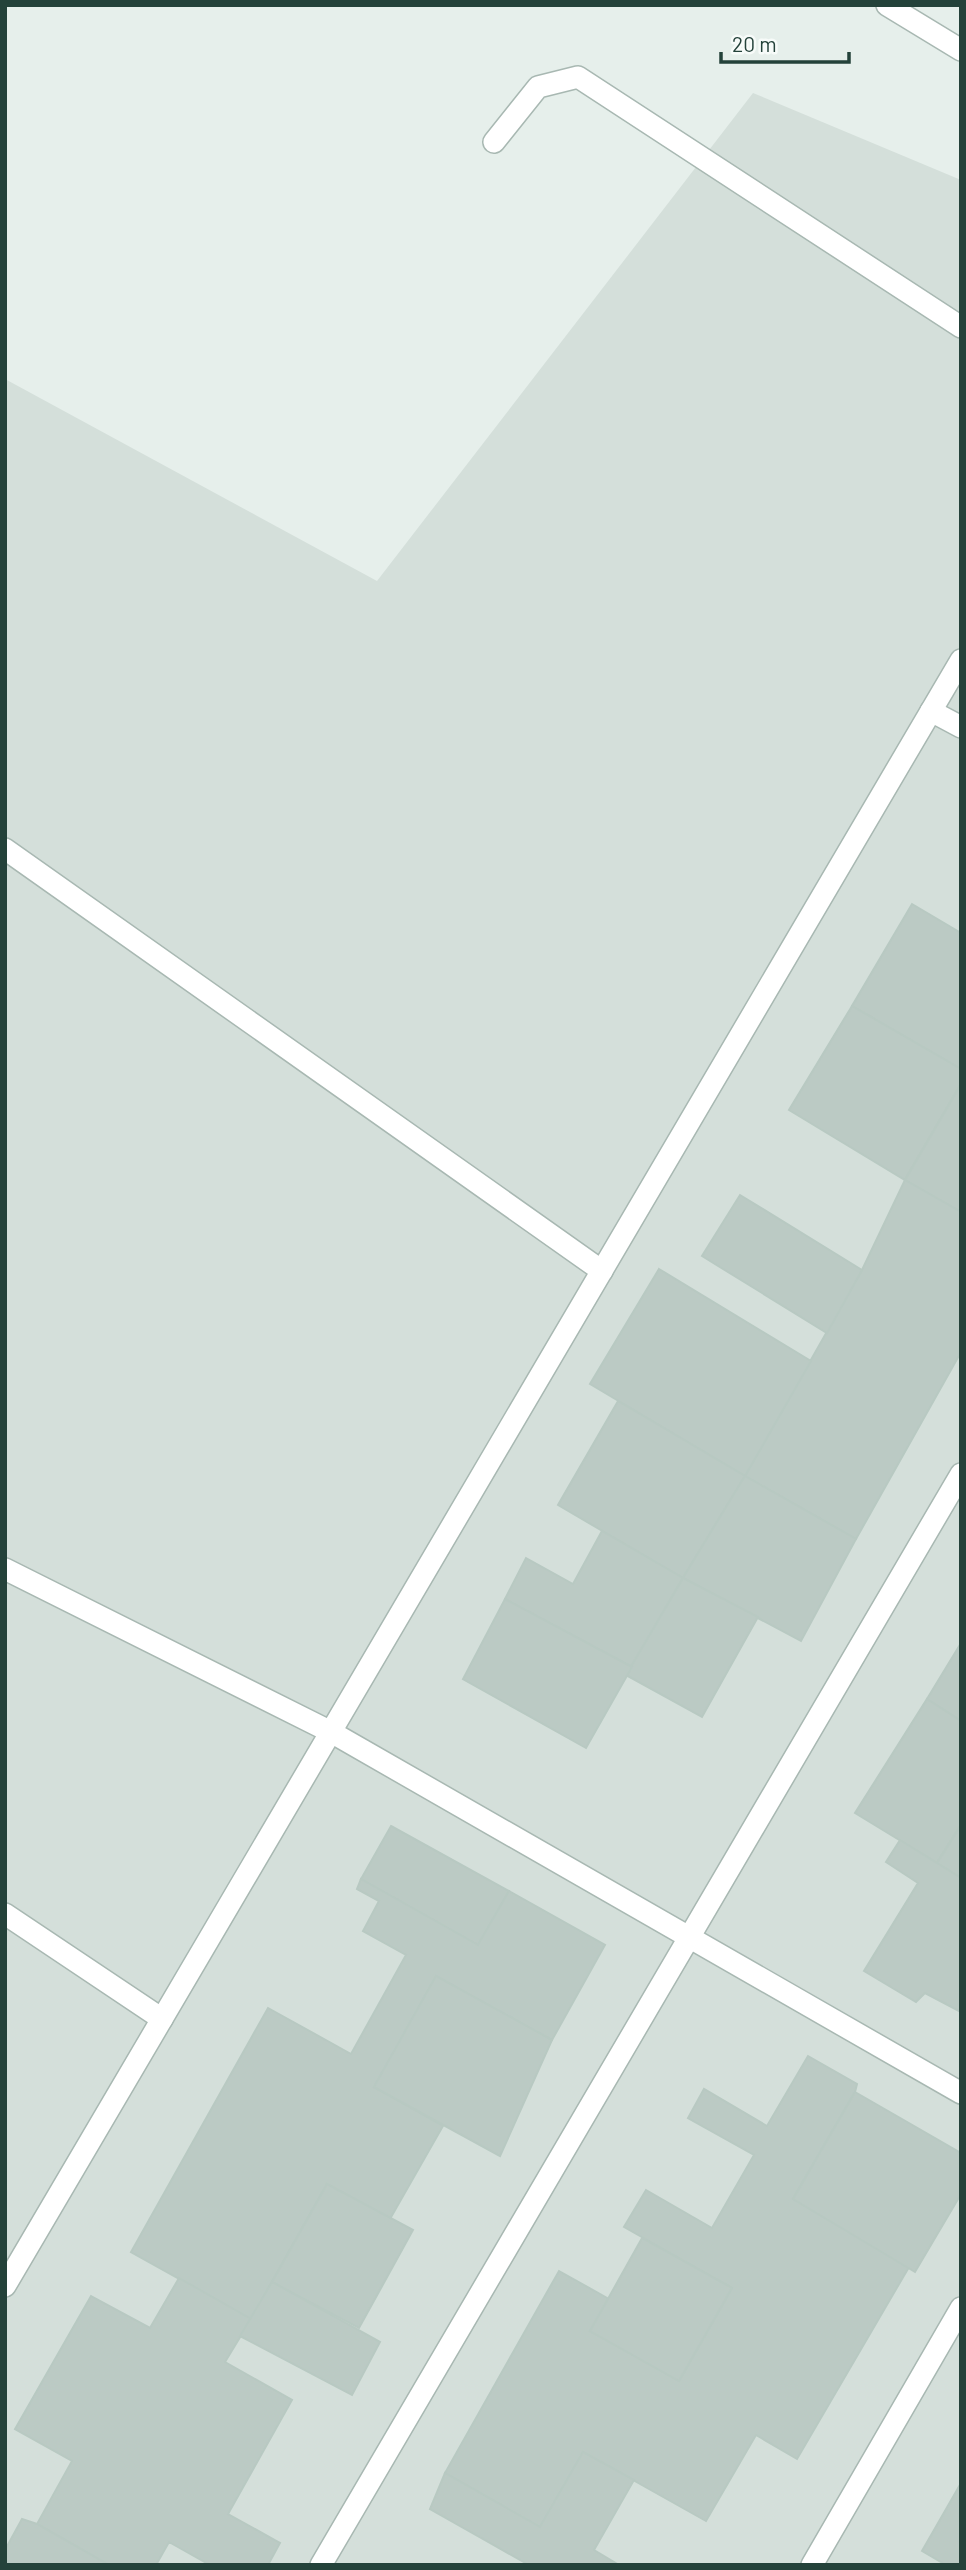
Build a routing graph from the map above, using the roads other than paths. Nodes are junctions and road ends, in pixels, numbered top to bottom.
1 (887, 5) edge
2 (961, 50) edge
3 (494, 142) dead end
4 (961, 327) edge
5 (961, 660) edge
6 (930, 711) junction
7 (961, 727) edge
8 (5, 849) edge
9 (602, 1271) junction
10 (961, 1474) edge
11 (5, 1569) edge
12 (331, 1732) junction
13 (5, 1914) edge
14 (689, 1937) junction
15 (162, 2019) junction
16 (961, 2093) edge
17 (5, 2286) edge
18 (961, 2308) edge
19 (321, 2565) edge
20 (812, 2565) edge

1 - 2 street
3 - 4 street
5 - 6 street
6 - 7 street
6 - 9 street
8 - 9 street
9 - 12 street
10 - 14 street
11 - 12 street
12 - 14 street
12 - 15 street
13 - 15 street
14 - 16 street
14 - 19 street
15 - 17 street
18 - 20 street

